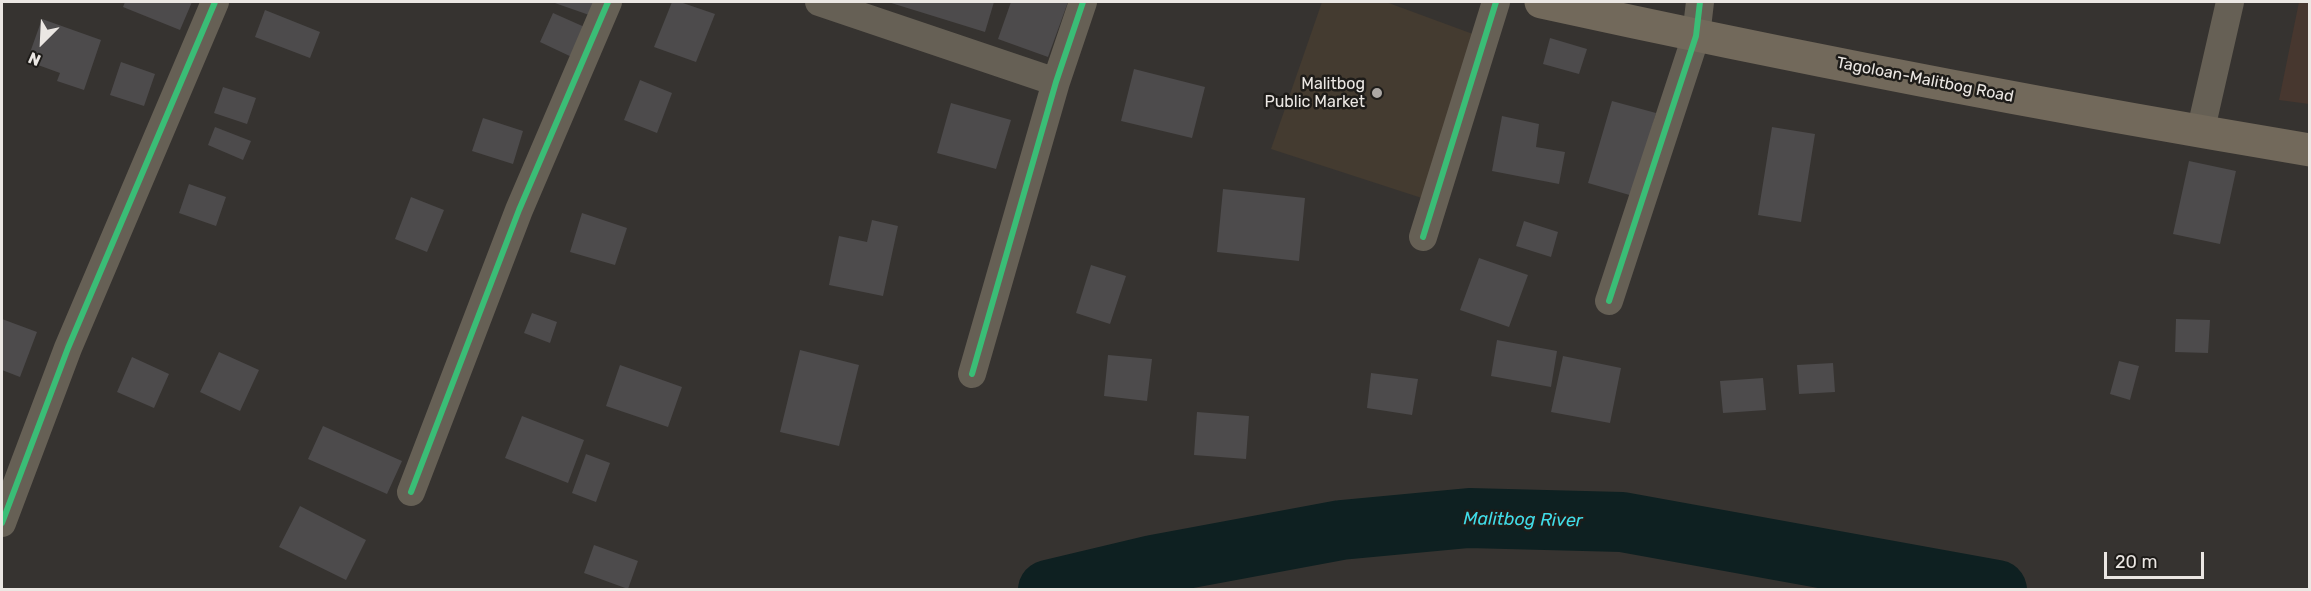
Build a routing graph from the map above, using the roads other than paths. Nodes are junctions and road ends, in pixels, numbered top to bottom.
1 (215, 2) edge
2 (608, 2) edge
3 (819, 2) edge
4 (1083, 2) edge
5 (1496, 2) edge
6 (1541, 2) edge
7 (1700, 2) edge
8 (2230, 2) edge
9 (1696, 36) junction
10 (1056, 82) junction
11 (2200, 132) junction
12 (2310, 150) edge
13 (1424, 237) dead end
14 (1609, 301) dead end
15 (972, 374) dead end
16 (411, 492) dead end
17 (2, 523) edge

1 - 17 street
2 - 16 street
3 - 10 street
4 - 10 street
5 - 13 street
6 - 9 main road, Tagoloan-Malitbog Road
7 - 9 street
8 - 11 street
9 - 11 main road, Tagoloan-Malitbog Road
9 - 14 street
10 - 15 street
11 - 12 main road, Tagoloan-Malitbog Road

